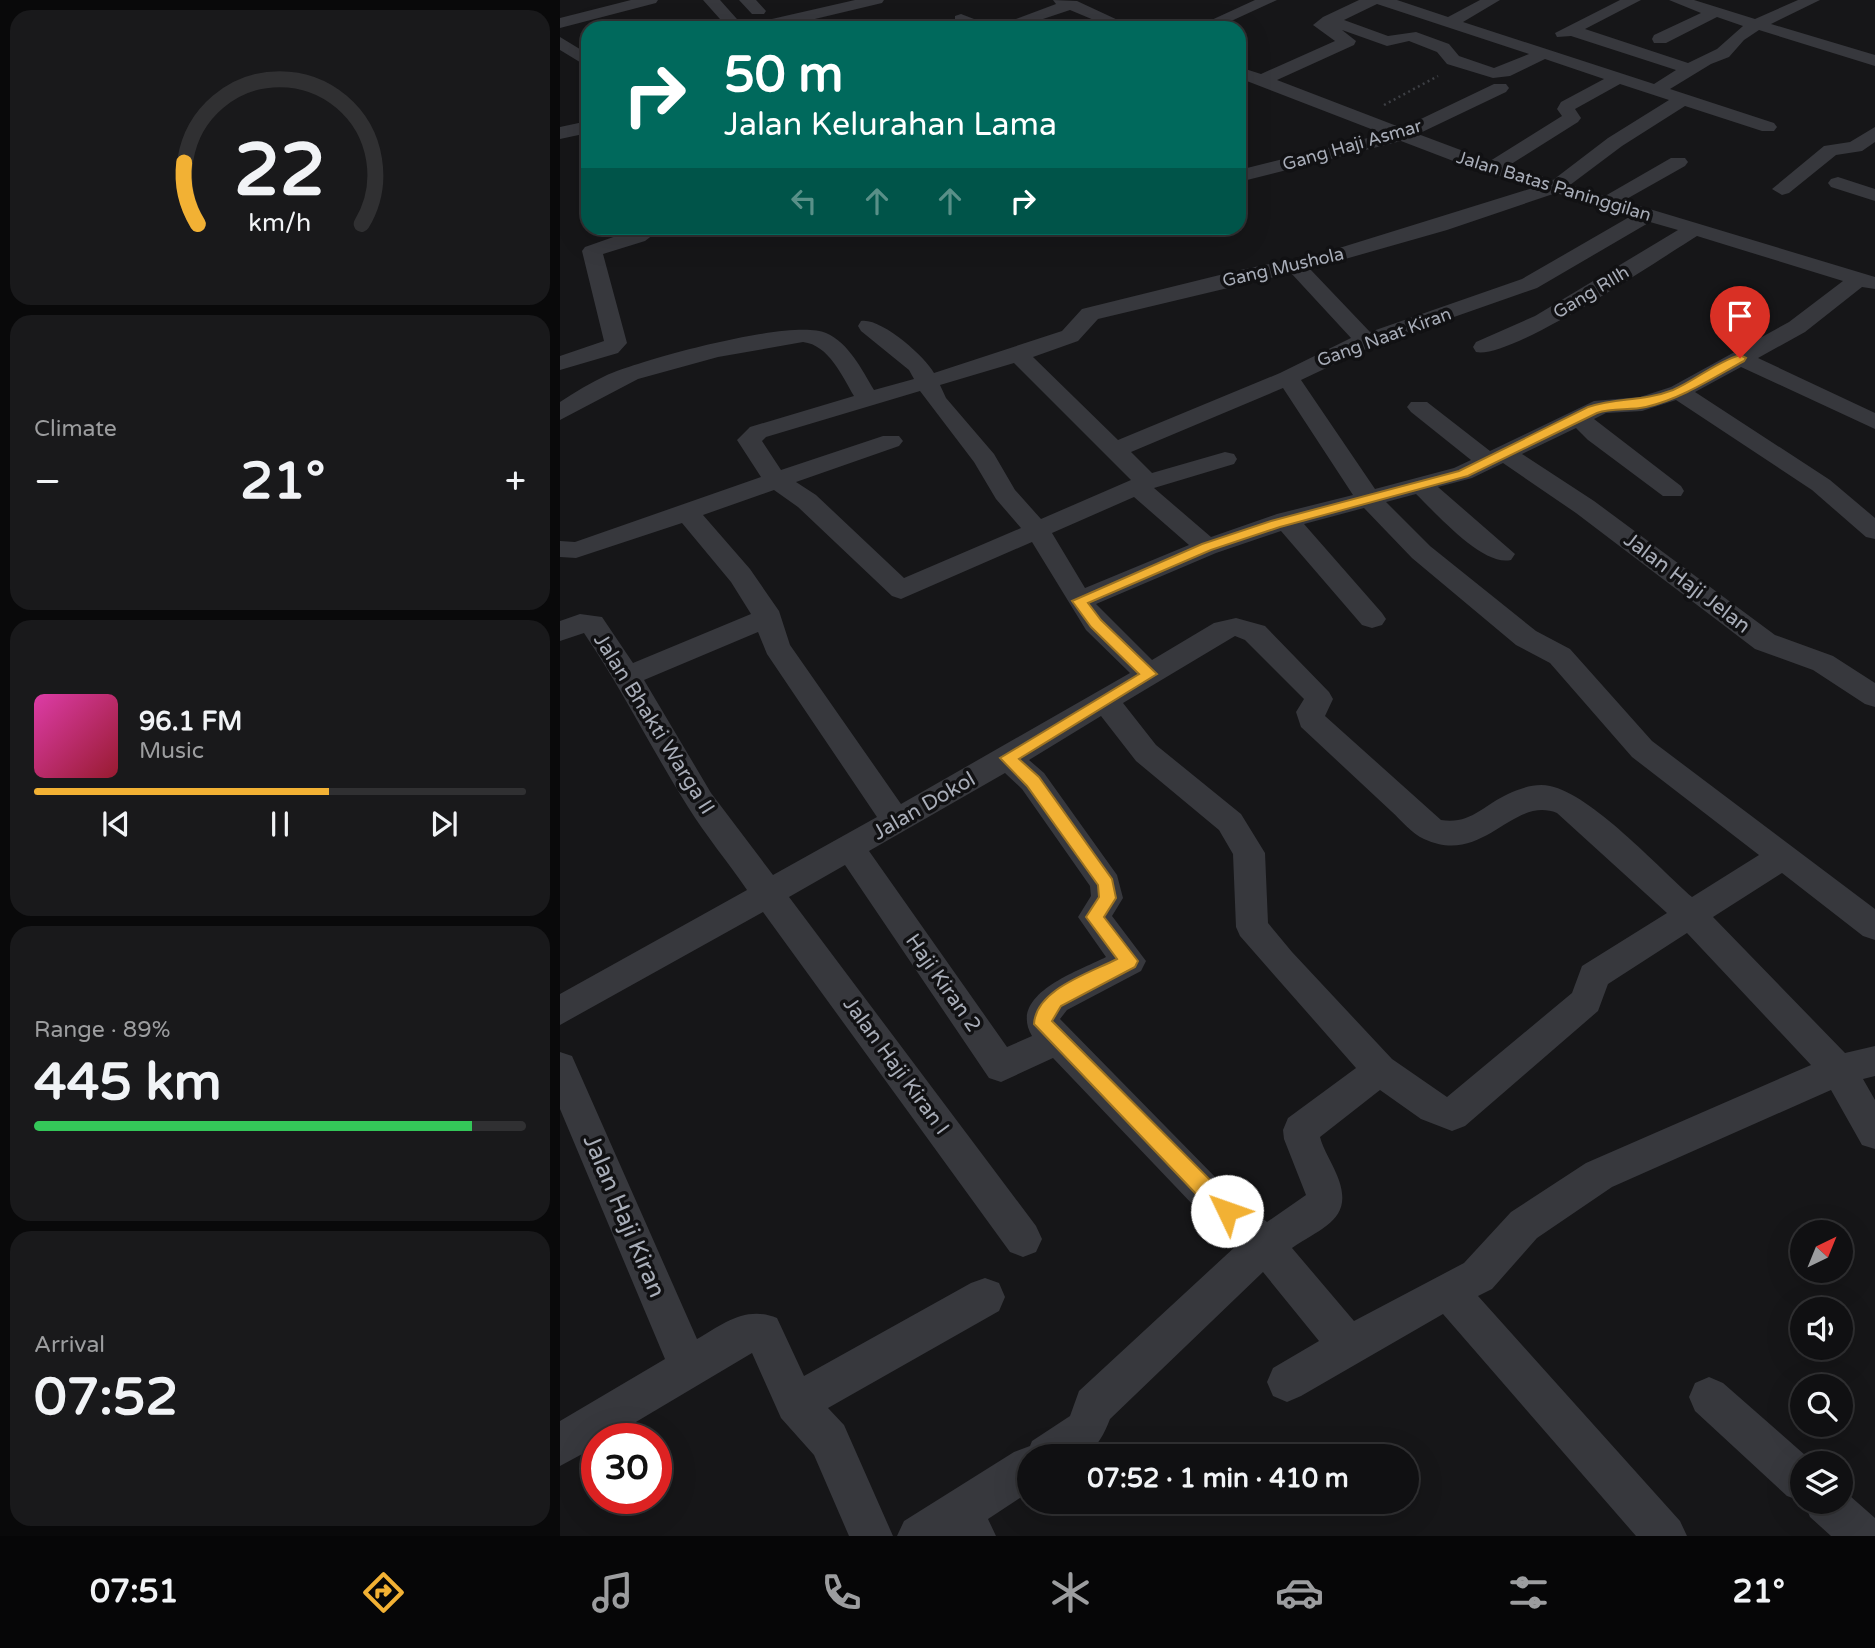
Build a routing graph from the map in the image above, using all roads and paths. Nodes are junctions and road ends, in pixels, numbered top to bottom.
1 (649, 0) edge
2 (711, 0) edge
3 (876, 0) edge
4 (1269, 0) edge
5 (1372, 0) edge
6 (1381, 0) edge
7 (1492, 0) edge
8 (1633, 0) edge
9 (1678, 0) edge
10 (1812, 0) edge
11 (1066, 2) edge
12 (1717, 11) junction
13 (597, 13) junction
14 (961, 19) dead end
15 (1329, 20) junction
16 (609, 21) edge
17 (730, 21) edge
18 (786, 21) edge
19 (965, 21) edge
20 (1018, 21) edge
21 (1111, 21) edge
22 (1219, 21) edge
23 (560, 23) edge
24 (1448, 23) junction
25 (1758, 24) junction
26 (1571, 30) junction
27 (1660, 39) dead end
28 (560, 42) edge
29 (1535, 53) junction
30 (581, 57) edge
31 (1875, 61) edge
32 (1461, 63) junction
33 (1690, 69) junction
34 (1246, 75) edge
35 (1617, 79) junction
36 (1261, 81) junction
37 (1500, 88) dead end
38 (1655, 90) junction
39 (1683, 99) junction
40 (1359, 119) junction
41 (1768, 127) dead end
42 (581, 128) edge
43 (560, 133) edge
44 (1402, 135) junction
45 (1871, 139) edge
46 (1678, 162) dead end
47 (1493, 168) junction
48 (1246, 174) edge
49 (1838, 183) dead end
50 (1556, 187) junction
51 (1782, 189) dead end
52 (1875, 195) edge
53 (1608, 202) junction
54 (1647, 215) junction
55 (1694, 229) junction
56 (641, 235) edge
57 (1295, 265) junction
58 (1868, 281) edge
59 (869, 326) dead end
60 (1366, 341) junction
61 (1483, 347) dead end
62 (1018, 355) junction
63 (1740, 358) junction
64 (560, 363) edge
65 (1288, 378) junction
66 (928, 380) junction
67 (1679, 391) junction
68 (867, 398) junction
69 (1419, 407) dead end
70 (560, 413) edge
71 (1579, 417) junction
72 (1875, 422) edge
73 (891, 441) dead end
74 (1116, 450) junction
75 (1498, 458) junction
76 (1225, 459) dead end
77 (774, 478) junction
78 (1142, 484) junction
79 (1421, 485) junction
80 (1672, 491) dead end
81 (1368, 498) junction
82 (688, 514) junction
83 (1286, 520) junction
84 (1037, 530) junction
85 (1875, 531) edge
86 (1206, 547) junction
87 (560, 549) edge
88 (1502, 554) dead end
89 (1079, 601) junction
90 (769, 617) junction
91 (1372, 619) dead end
92 (560, 632) edge
93 (1149, 674) junction
94 (628, 676) junction
95 (1875, 697) edge
96 (1105, 701) junction
97 (1008, 758) junction
98 (897, 821) junction
99 (850, 848) junction
100 (1780, 858) junction
101 (769, 893) junction
102 (1690, 915) junction
103 (1875, 927) edge
104 (560, 1011) edge
105 (1057, 1040) junction
106 (1875, 1061) edge
107 (560, 1067) edge
108 (1380, 1070) junction
109 (1838, 1070) junction
110 (1875, 1133) edge
111 (1023, 1239) dead end
112 (1265, 1245) junction
113 (1447, 1290) junction
114 (985, 1297) dead end
115 (1349, 1346) junction
116 (688, 1366) junction
117 (1287, 1382) dead end
118 (1709, 1397) dead end
119 (796, 1403) junction
120 (1065, 1444) edge
121 (560, 1446) edge
122 (1790, 1470) edge
123 (1017, 1478) edge
124 (1839, 1514) edge
125 (965, 1525) edge
126 (1875, 1527) edge
127 (871, 1536) edge
128 (919, 1536) edge
129 (1665, 1536) edge
130 (1864, 1536) edge

1 - 13 street
2 - 17 street
3 - 18 street
4 - 22 street
5 - 15 street
6 - 24 street
7 - 24 street
8 - 26 street
9 - 12 street
10 - 25 street
11 - 20 street
11 - 21 street
12 - 25 street
12 - 27 street
13 - 16 street
13 - 23 street
14 - 19 street
15 - 32 street
15 - 36 street
24 - 29 street
25 - 31 street
25 - 33 street
26 - 29 street
26 - 33 street
28 - 30 street
29 - 32 street
29 - 35 street
32 - 40 path
33 - 38 street
34 - 36 street, Jalan Batas Paninggilan
35 - 38 street
35 - 47 street
36 - 40 street, Jalan Batas Paninggilan
37 - 44 street, Gang Haji Asmar
38 - 39 street
39 - 41 street
39 - 50 street, Gang Mushola
40 - 44 street, Jalan Batas Paninggilan
42 - 43 street
44 - 47 street, Jalan Batas Paninggilan
44 - 48 street, Gang Haji Asmar
45 - 51 street
46 - 53 street
47 - 50 street, Jalan Batas Paninggilan
49 - 52 street
50 - 53 street, Jalan Batas Paninggilan
50 - 57 street, Gang Mushola
53 - 54 street, Jalan Batas Paninggilan
54 - 55 street, Jalan Batas Paninggilan
54 - 60 street, Gang Naat Kiran
55 - 58 street, Jalan Batas Paninggilan
55 - 61 street, Gang RIIh
56 - 64 street
57 - 60 street
57 - 62 street, Gang Mushola
58 - 63 street
59 - 66 street
60 - 65 street, Gang Naat Kiran
62 - 66 street, Gang Mushola
62 - 74 street
63 - 67 street
63 - 72 street
65 - 74 street, Gang Naat Kiran
65 - 81 street
66 - 68 street, Gang Mushola
66 - 84 street
67 - 71 street
67 - 85 street
68 - 70 street
68 - 77 street, Gang Mushola
69 - 75 street, Jalan Haji Jelan
71 - 75 street
71 - 80 street
73 - 77 street
74 - 78 street
75 - 79 street
75 - 95 street, Jalan Haji Jelan
76 - 78 street
77 - 82 street
77 - 84 street
78 - 84 street
78 - 86 street
79 - 81 street
79 - 88 street
81 - 83 street
81 - 100 street
82 - 87 street
82 - 90 street
83 - 86 street
83 - 91 street
84 - 89 street
86 - 89 street
89 - 93 street
90 - 94 street
90 - 98 street
92 - 94 street, Jalan Bhakti Warga II
93 - 96 street, Jalan Dokol
93 - 102 street, Jalan Dokol
94 - 101 street, Jalan Bhakti Warga II
96 - 97 street, Jalan Dokol
96 - 108 street
97 - 98 street, Jalan Dokol
97 - 105 street
98 - 99 street, Jalan Dokol
99 - 101 street, Jalan Dokol
99 - 105 street, Haji Kiran 2
100 - 102 street
100 - 103 street
101 - 104 street, Jalan Dokol
101 - 111 street, Jalan Haji Kiran I
102 - 108 street
102 - 109 street
105 - 112 street
106 - 109 street
107 - 116 street, Jalan Haji Kiran
108 - 112 street
109 - 110 street
109 - 113 street
112 - 115 street
112 - 120 street
113 - 115 street
113 - 129 street
114 - 119 street
115 - 117 street
116 - 119 street
116 - 121 street
118 - 122 street
119 - 127 street
123 - 125 street
124 - 130 street
125 - 128 street
126 - 130 street

